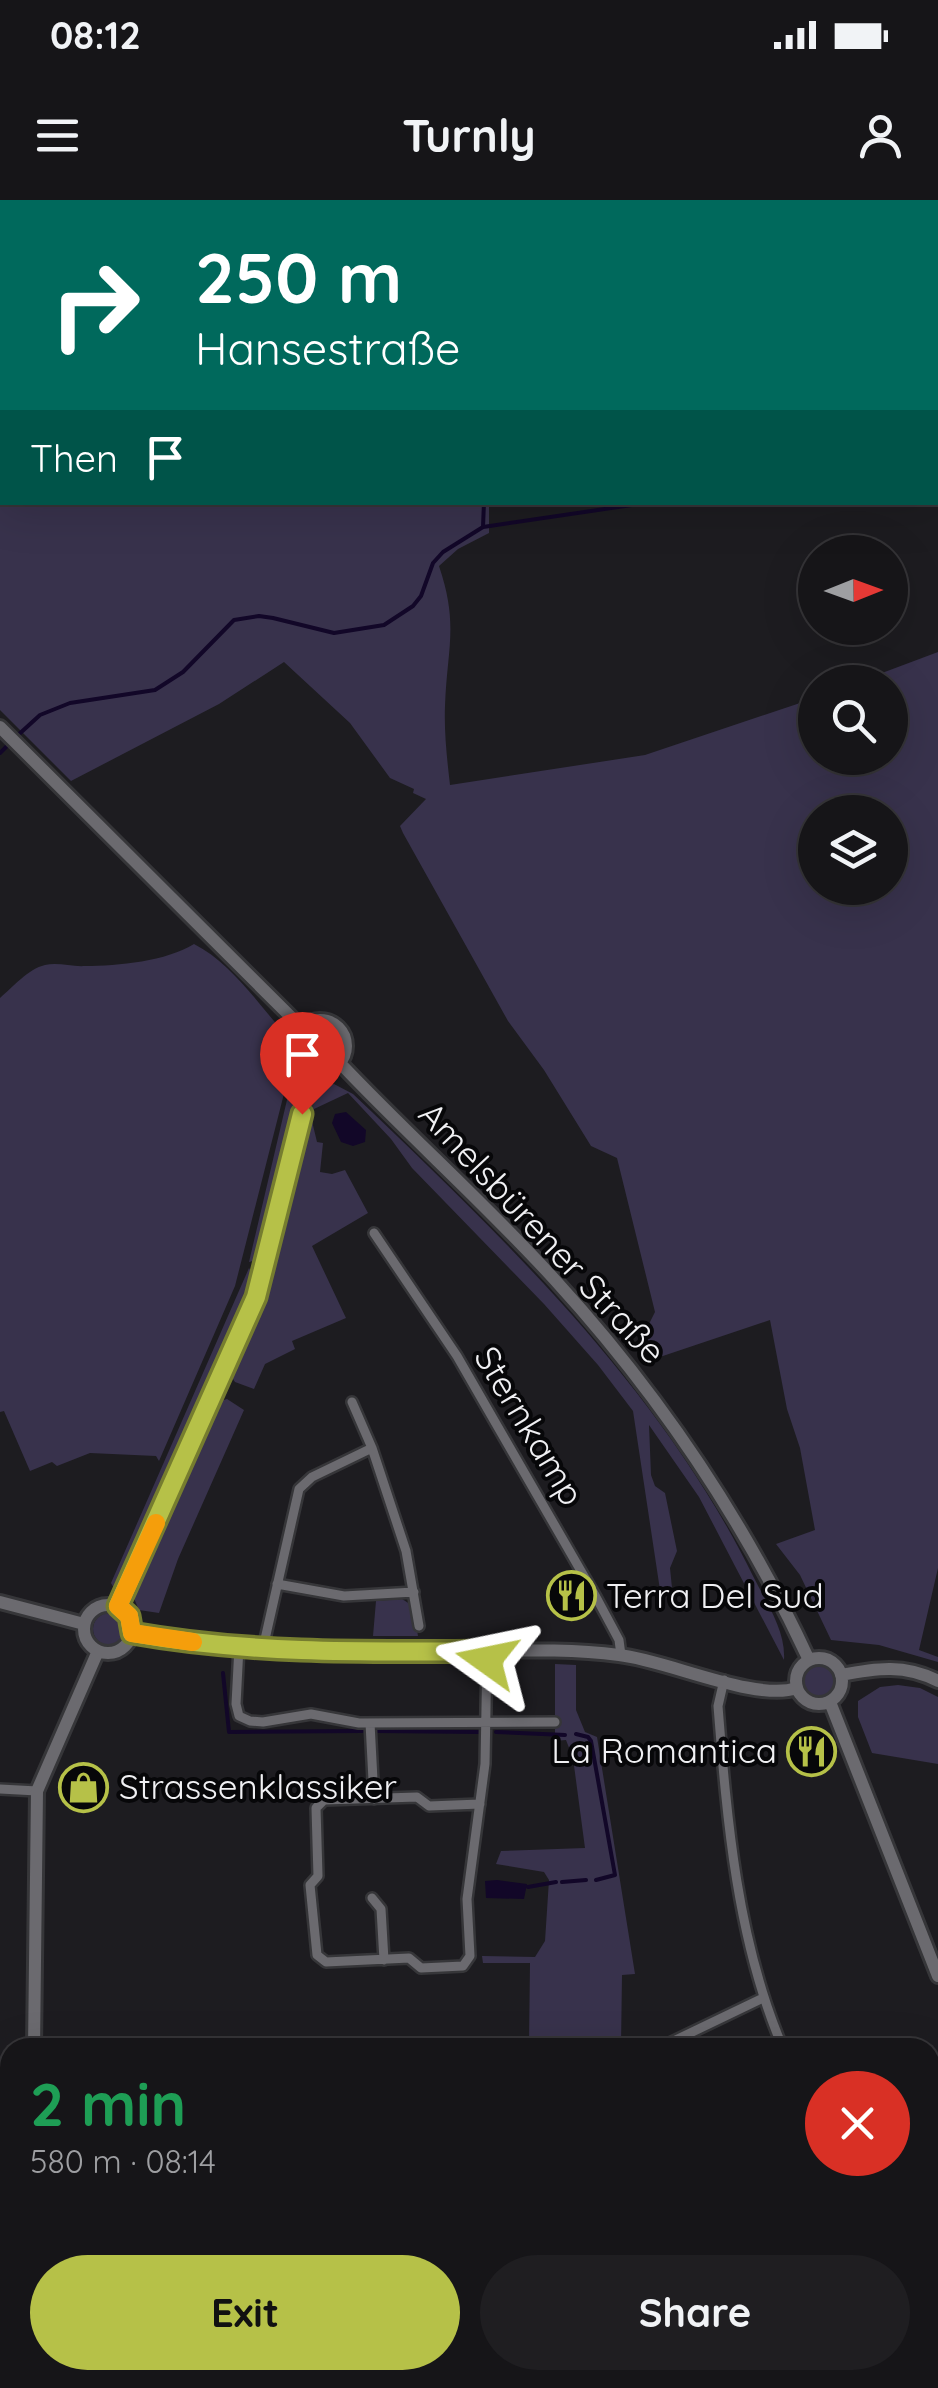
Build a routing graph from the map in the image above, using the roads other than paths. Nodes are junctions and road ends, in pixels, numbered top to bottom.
1 (3, 730) edge
2 (301, 1027) junction
3 (340, 1063) junction
4 (312, 1072) junction
5 (374, 1234) dead end
6 (352, 1402) dead end
7 (372, 1448) junction
8 (277, 1584) junction
9 (414, 1592) junction
10 (0, 1602) edge
11 (118, 1606) junction
12 (84, 1624) junction
13 (419, 1626) dead end
14 (132, 1633) junction
15 (240, 1647) junction
16 (263, 1648) junction
17 (98, 1651) junction
18 (487, 1651) junction
19 (621, 1655) junction
20 (808, 1660) junction
21 (842, 1674) junction
22 (724, 1680) junction
23 (938, 1681) edge
24 (796, 1688) junction
25 (830, 1702) junction
26 (488, 1722) junction
27 (554, 1722) dead end
28 (370, 1723) junction
29 (0, 1789) edge
30 (37, 1791) junction
31 (374, 1799) junction
32 (480, 1804) junction
33 (372, 1898) dead end
34 (384, 1960) junction
35 (938, 1976) edge
36 (763, 1998) junction
37 (34, 2038) edge
38 (680, 2038) edge
39 (779, 2038) edge

1 - 2 street
2 - 3 street, Amelsbürener Straße
2 - 4 street
3 - 4 street
3 - 20 street, Amelsbürener Straße
4 - 11 street
5 - 19 street, Sternkamp
6 - 7 street
7 - 8 street
7 - 9 street
8 - 9 street
8 - 16 street
9 - 13 street
10 - 12 street
11 - 12 street
11 - 14 street
12 - 17 street
14 - 15 street
14 - 17 street
15 - 16 street
15 - 28 street
16 - 18 street
17 - 30 street
18 - 19 street
18 - 26 street
19 - 22 street
20 - 21 street
20 - 24 street
21 - 23 street
21 - 25 street
22 - 24 street
22 - 36 street
24 - 25 street
25 - 35 street
26 - 27 street
26 - 28 street
26 - 32 street
28 - 31 street
29 - 30 street
30 - 37 street
31 - 32 street
31 - 34 street
32 - 34 street
33 - 34 street
36 - 38 street
36 - 39 street

